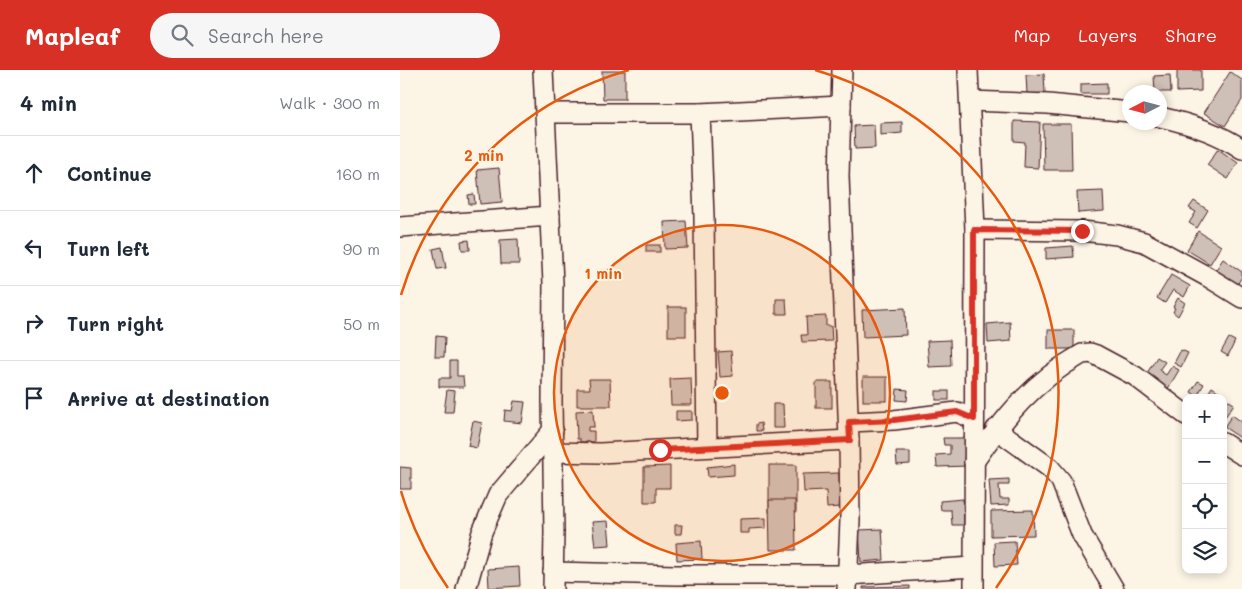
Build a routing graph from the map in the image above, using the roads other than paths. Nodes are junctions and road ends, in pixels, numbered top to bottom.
1 (543, 70) edge
2 (842, 70) edge
3 (968, 70) edge
4 (970, 101) junction
5 (841, 106) junction
6 (1122, 111) edge
7 (546, 113) junction
8 (700, 113) junction
9 (1167, 119) edge
10 (1242, 149) edge
11 (550, 216) junction
12 (400, 227) edge
13 (974, 230) junction
14 (1242, 298) edge
15 (1182, 412) edge
16 (974, 419) junction
17 (996, 429) junction
18 (553, 430) junction
19 (849, 431) junction
20 (1227, 446) edge
21 (707, 448) junction
22 (553, 452) junction
23 (1242, 455) edge
24 (974, 462) junction
25 (973, 567) junction
26 (553, 580) edge
27 (819, 582) edge
28 (847, 582) edge
29 (466, 589) edge
30 (974, 589) edge
31 (1114, 589) edge

1 - 7 street
2 - 5 street
3 - 4 street
4 - 6 street
4 - 13 street
5 - 8 street
5 - 19 street
7 - 8 street
7 - 11 street
8 - 21 street
9 - 10 street
11 - 12 street
11 - 18 street
13 - 14 street
13 - 16 street
15 - 17 street
16 - 19 street
16 - 24 street
17 - 24 street
17 - 31 street
18 - 22 street
18 - 29 street
19 - 21 street
19 - 28 street
20 - 23 street
21 - 22 street
22 - 26 street
24 - 25 street
25 - 28 street
25 - 30 street
26 - 27 street
27 - 28 street

